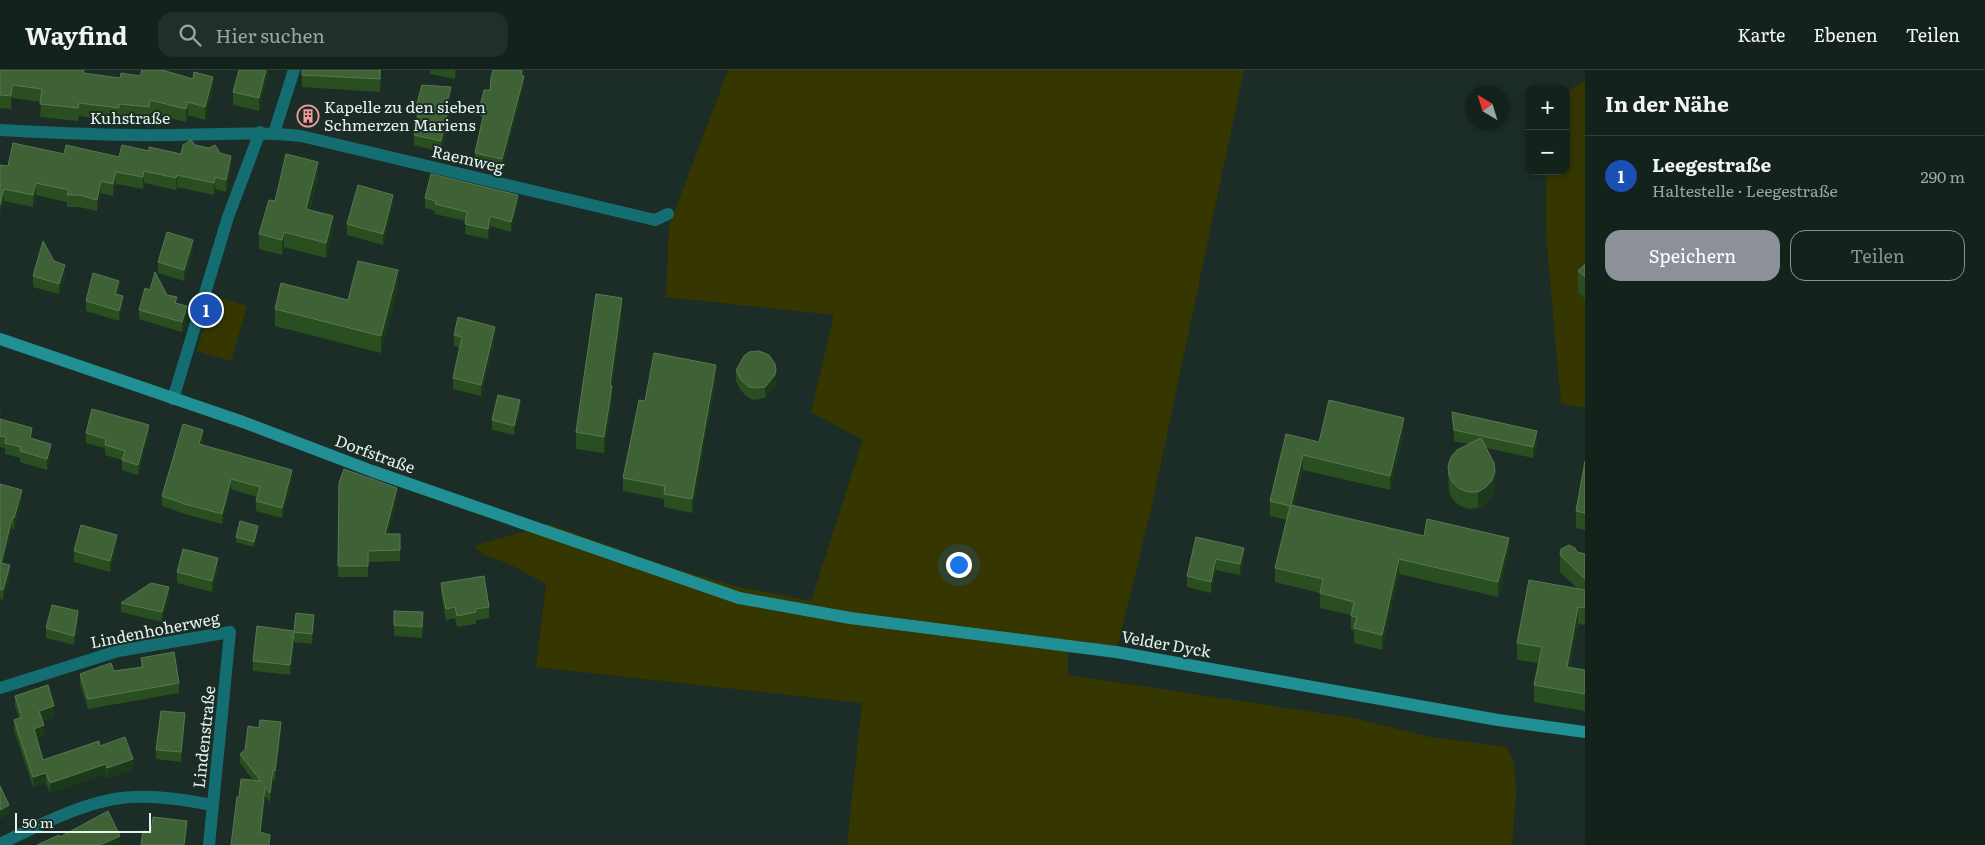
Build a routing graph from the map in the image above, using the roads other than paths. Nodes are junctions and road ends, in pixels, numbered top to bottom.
1 (294, 70) edge
2 (0, 130) edge
3 (260, 132) junction
4 (274, 133) junction
5 (668, 214) dead end
6 (0, 339) edge
7 (173, 399) junction
8 (739, 598) joint
9 (230, 632) joint
10 (0, 688) edge
11 (1585, 732) edge
12 (213, 805) junction
13 (0, 844) edge
14 (209, 845) edge

1 - 4 street
2 - 3 street, Kuhstraße
3 - 4 street, Raemweg
3 - 7 street
4 - 5 street, Raemweg
6 - 7 main road, Dorfstraße
7 - 8 main road, Dorfstraße
8 - 11 main road, Velder Dyck
9 - 10 street, Lindenhoherweg
9 - 12 street, Lindenstraße
12 - 13 street
12 - 14 street, Lindenstraße

